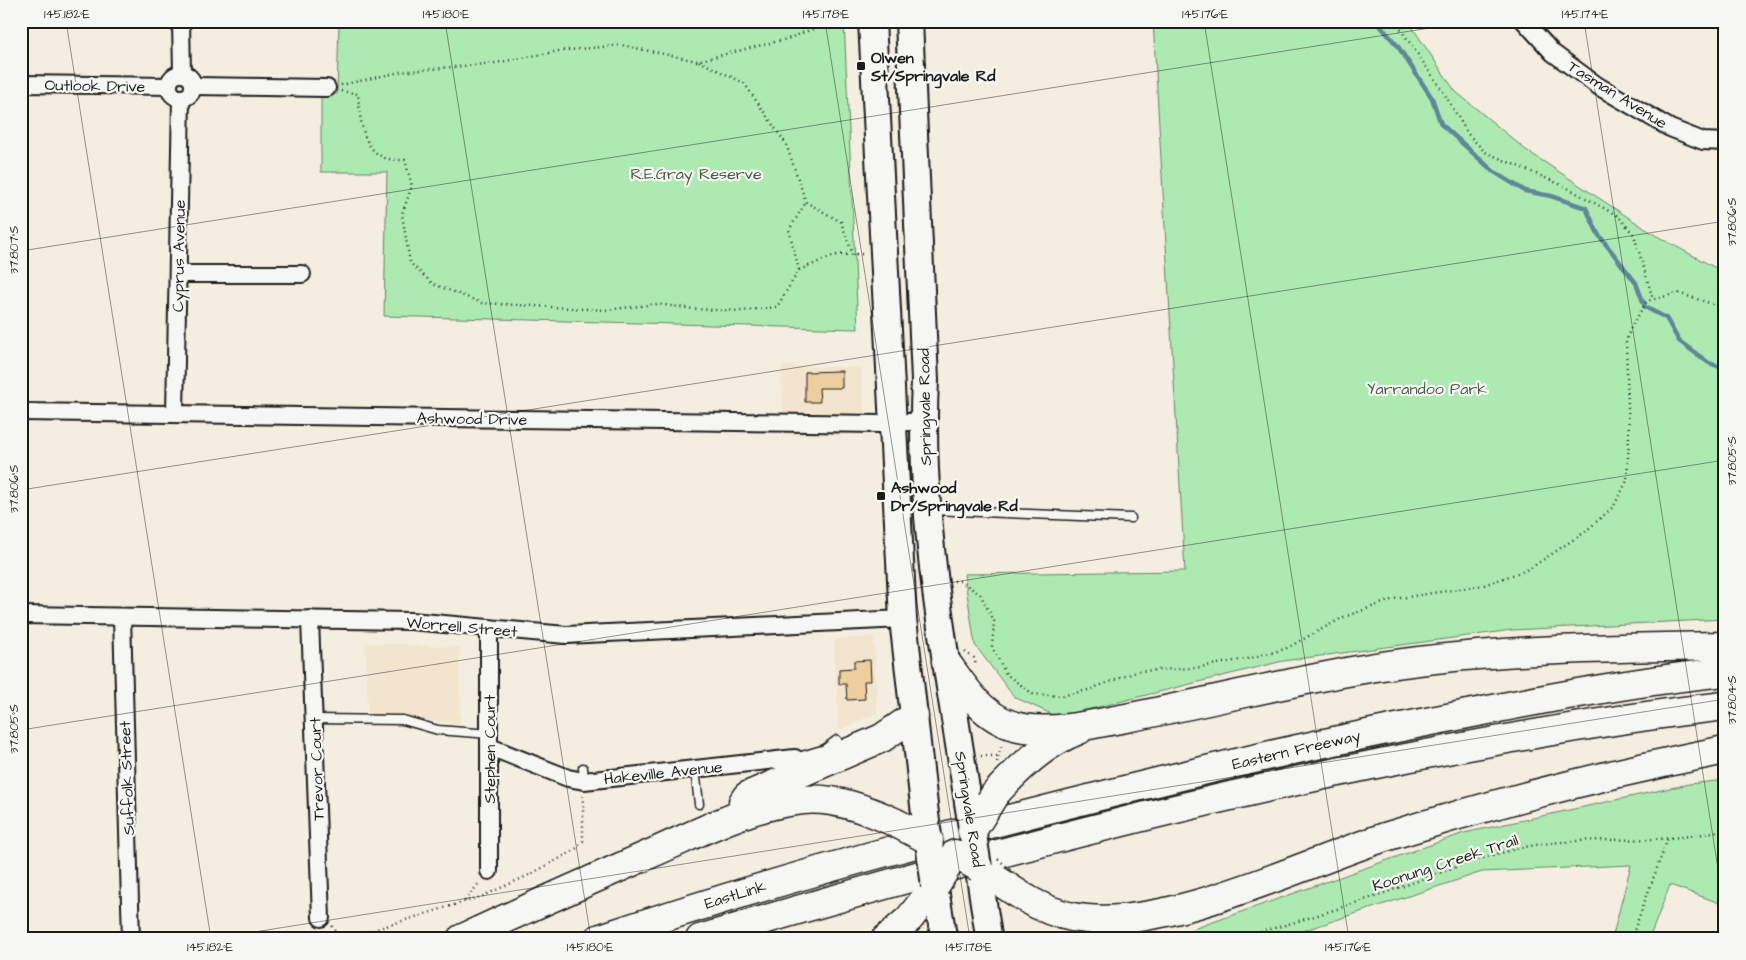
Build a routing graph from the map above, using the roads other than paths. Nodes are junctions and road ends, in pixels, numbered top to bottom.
1 (181, 21) edge
2 (872, 21) edge
3 (909, 21) edge
4 (1524, 21) edge
5 (187, 80) junction
6 (21, 84) edge
7 (169, 86) junction
8 (327, 88) road end
9 (180, 98) junction
10 (1725, 142) edge
11 (178, 274) junction
12 (302, 274) dead end
13 (21, 412) edge
14 (175, 414) junction
15 (923, 421) junction
16 (891, 423) junction
17 (927, 510) junction
18 (1131, 518) dead end
19 (21, 616) edge
20 (122, 617) junction
21 (310, 619) junction
22 (903, 619) junction
23 (489, 628) junction
24 (1725, 646) edge
25 (946, 662) junction
26 (1725, 672) edge
27 (1725, 706) edge
28 (914, 716) junction
29 (314, 719) junction
30 (1097, 724) junction
31 (490, 740) junction
32 (837, 740) dead end
33 (1725, 750) edge
34 (795, 758) joint
35 (695, 769) junction
36 (699, 804) dead end
37 (731, 820) junction
38 (972, 831) junction
39 (929, 840) junction
40 (874, 854) joint
41 (982, 867) junction
42 (488, 871) road end
43 (933, 893) junction
44 (1227, 894) junction
45 (321, 918) dead end
46 (131, 939) edge
47 (460, 939) edge
48 (598, 939) edge
49 (700, 939) edge
50 (886, 939) edge
51 (944, 939) edge
52 (989, 939) edge
53 (1112, 939) edge

1 - 5 street
2 - 16 highway, Springvale Road
3 - 15 highway, Springvale Road
4 - 10 street, Tasman Avenue
5 - 7 street
5 - 8 street
5 - 9 street
6 - 7 street, Outlook Drive
7 - 9 street
9 - 11 street, Cyprus Avenue
11 - 12 street
11 - 14 street, Cyprus Avenue
13 - 14 street, Ashwood Drive
14 - 16 street, Ashwood Drive
15 - 16 street, Ashwood Drive
15 - 17 highway, Springvale Road
16 - 22 highway, Springvale Road
17 - 18 lane
17 - 25 highway, Springvale Road
19 - 20 street, Worrell Street
20 - 21 street, Worrell Street
20 - 46 street, Suffolk Street
21 - 23 street, Worrell Street
21 - 29 street, Trevor Court
22 - 23 street, Worrell Street
22 - 28 highway, Springvale Road
23 - 31 street, Stephen Court
24 - 30 highway
25 - 30 highway
25 - 38 highway, Springvale Road, bridge
26 - 40 highway, Eastern Freeway
27 - 41 highway, Eastern Freeway
28 - 37 highway
28 - 39 highway, Springvale Road, bridge
29 - 31 lane
29 - 45 street, Trevor Court
30 - 38 highway, bridge
31 - 35 street, Hakeville Avenue
31 - 42 street, Stephen Court
32 - 34 lane, Hakeville Avenue
33 - 44 highway
34 - 35 street, Hakeville Avenue
35 - 36 lane
37 - 39 highway, bridge
37 - 47 highway
38 - 41 highway
39 - 41 highway
39 - 43 highway, Springvale Road, bridge
40 - 48 highway, EastLink
41 - 43 highway, bridge
41 - 44 highway
41 - 49 highway, EastLink
41 - 52 main road, Springvale Road
43 - 50 highway
43 - 51 main road, Springvale Road
44 - 53 highway

